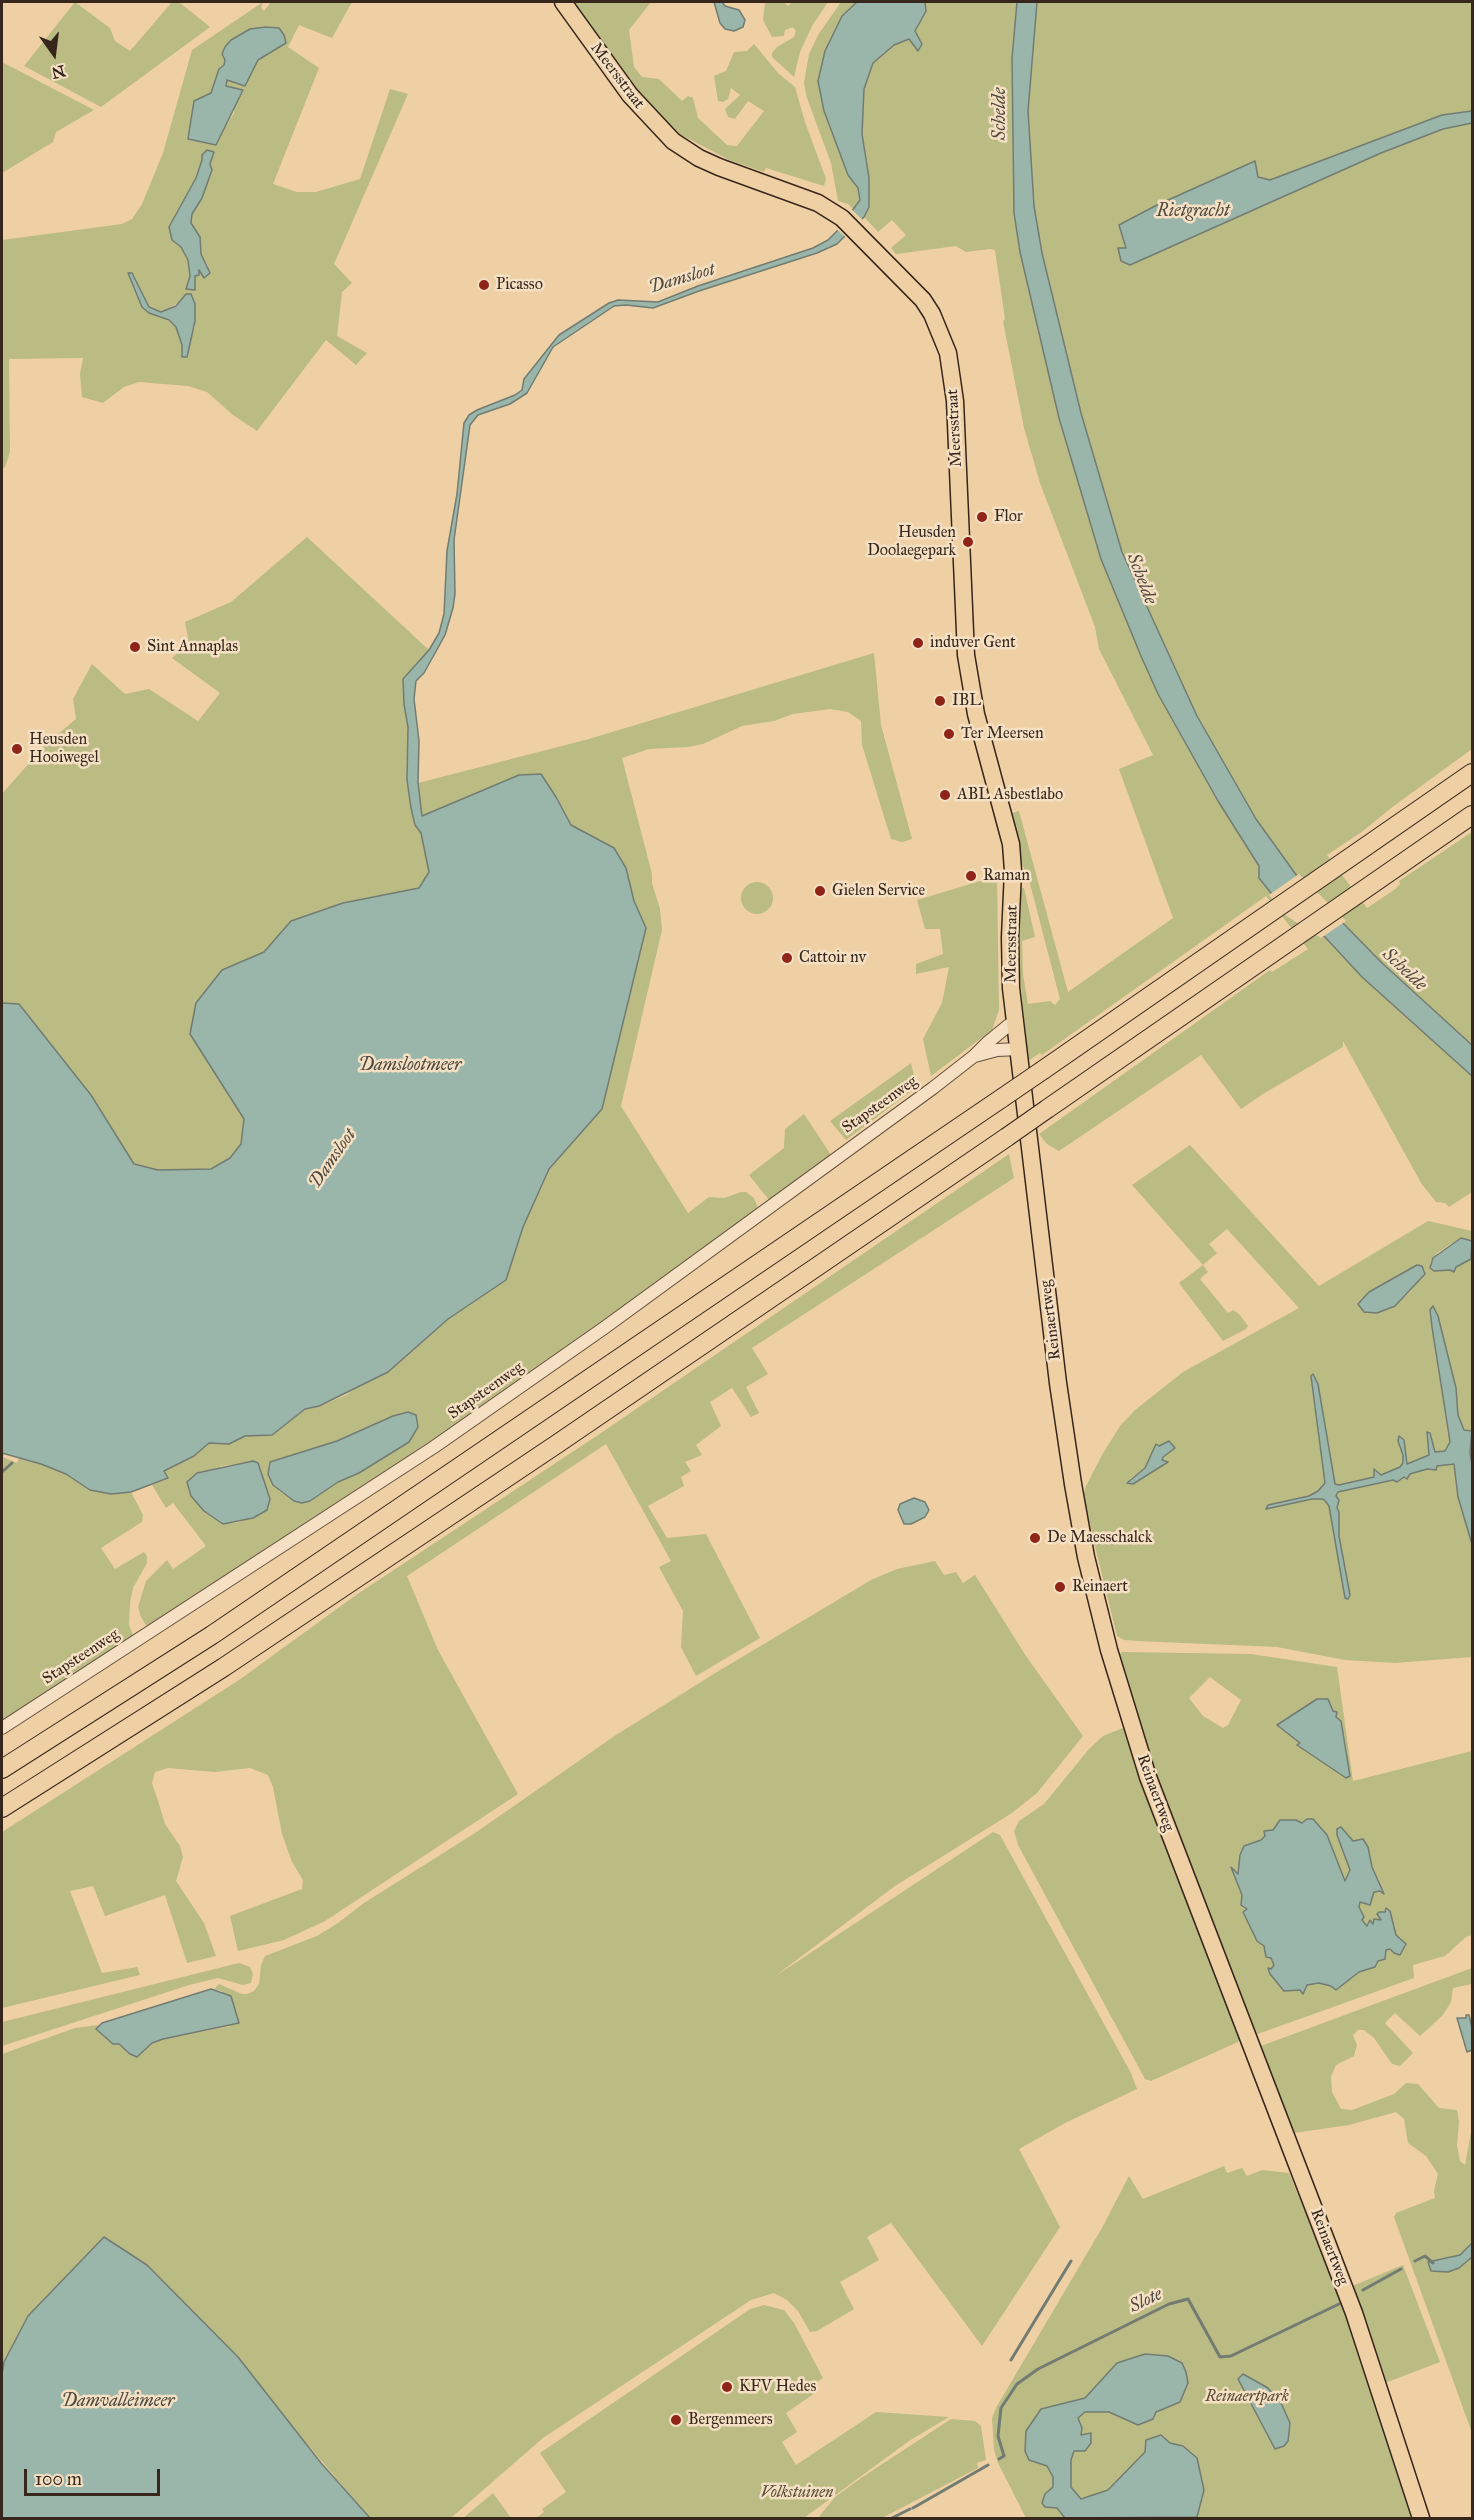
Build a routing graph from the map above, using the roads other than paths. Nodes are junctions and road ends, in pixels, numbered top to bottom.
1 (563, 2) edge
2 (1473, 773) edge
3 (1473, 815) edge
4 (1017, 1037) junction
5 (974, 1056) junction
6 (2, 1728) edge
7 (2, 1769) edge
8 (2, 1808) edge
9 (1421, 2518) edge

1 - 4 main road, Meersstraat
2 - 7 highway, bridge
3 - 8 highway, bridge
4 - 5 street, Stapsteenweg
4 - 5 street, Stapsteenweg
4 - 9 main road, Reinaertweg
5 - 6 street, Stapsteenweg

